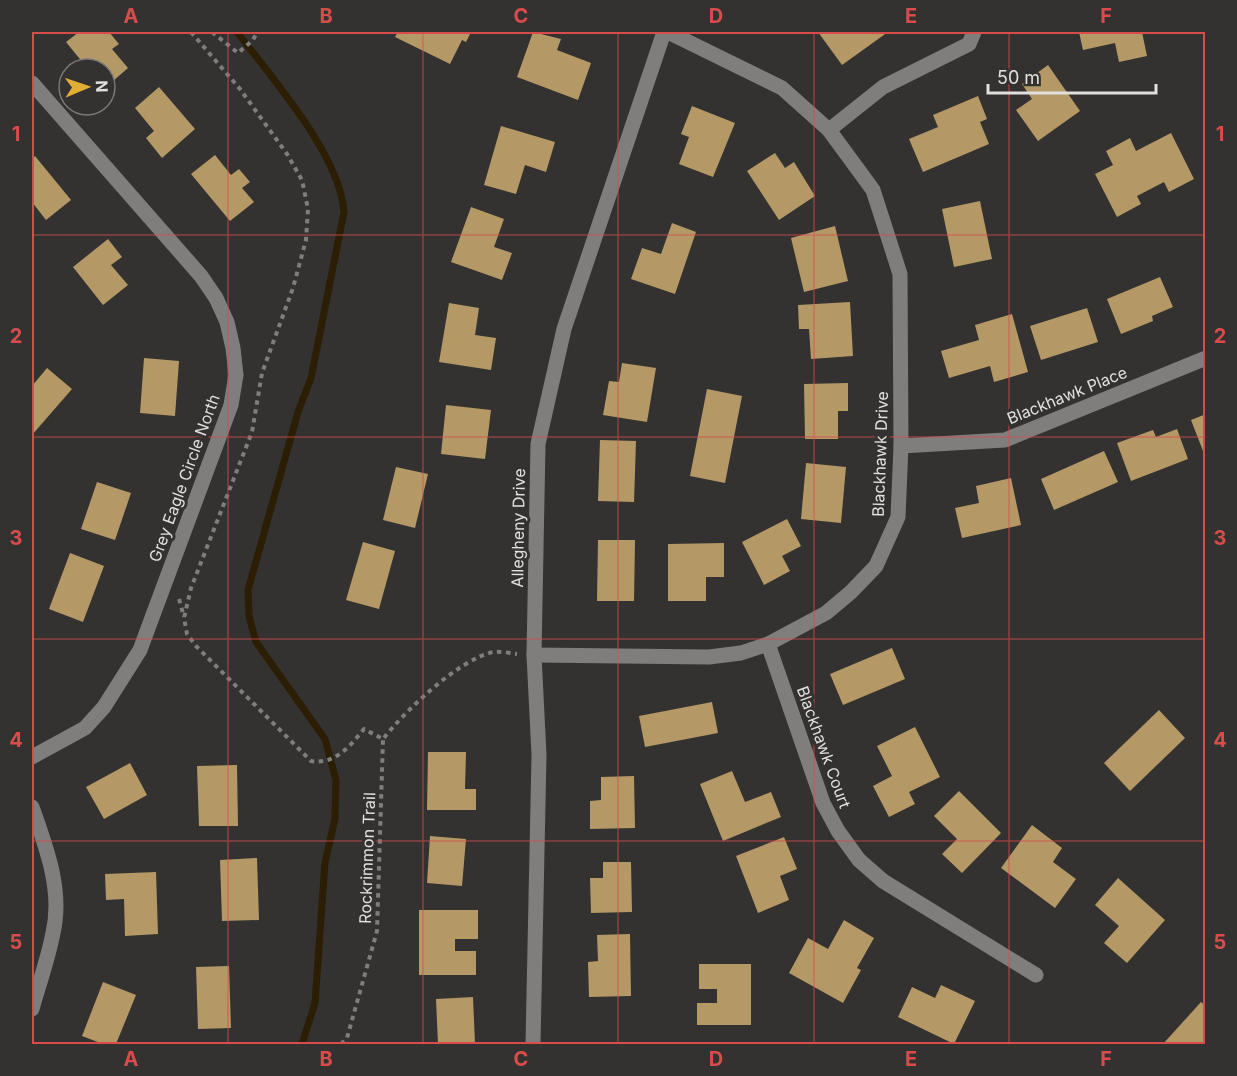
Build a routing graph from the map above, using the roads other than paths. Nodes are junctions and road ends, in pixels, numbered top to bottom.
1 (664, 32) edge
2 (668, 32) edge
3 (974, 32) edge
4 (32, 83) edge
5 (829, 130) junction
6 (1206, 358) edge
7 (901, 446) junction
8 (768, 644) junction
9 (534, 655) junction
10 (32, 757) edge
11 (32, 807) edge
12 (1036, 975) dead end
13 (32, 1009) edge
14 (533, 1044) edge

1 - 9 street, Allegheny Drive
2 - 5 street, Blackhawk Drive
3 - 5 street
4 - 10 street, Grey Eagle Circle North
5 - 7 street, Blackhawk Drive
6 - 7 street, Blackhawk Place
7 - 8 street, Blackhawk Drive
8 - 9 street, Blackhawk Drive
8 - 12 street, Blackhawk Court
9 - 14 street, Allegheny Drive
11 - 13 street

